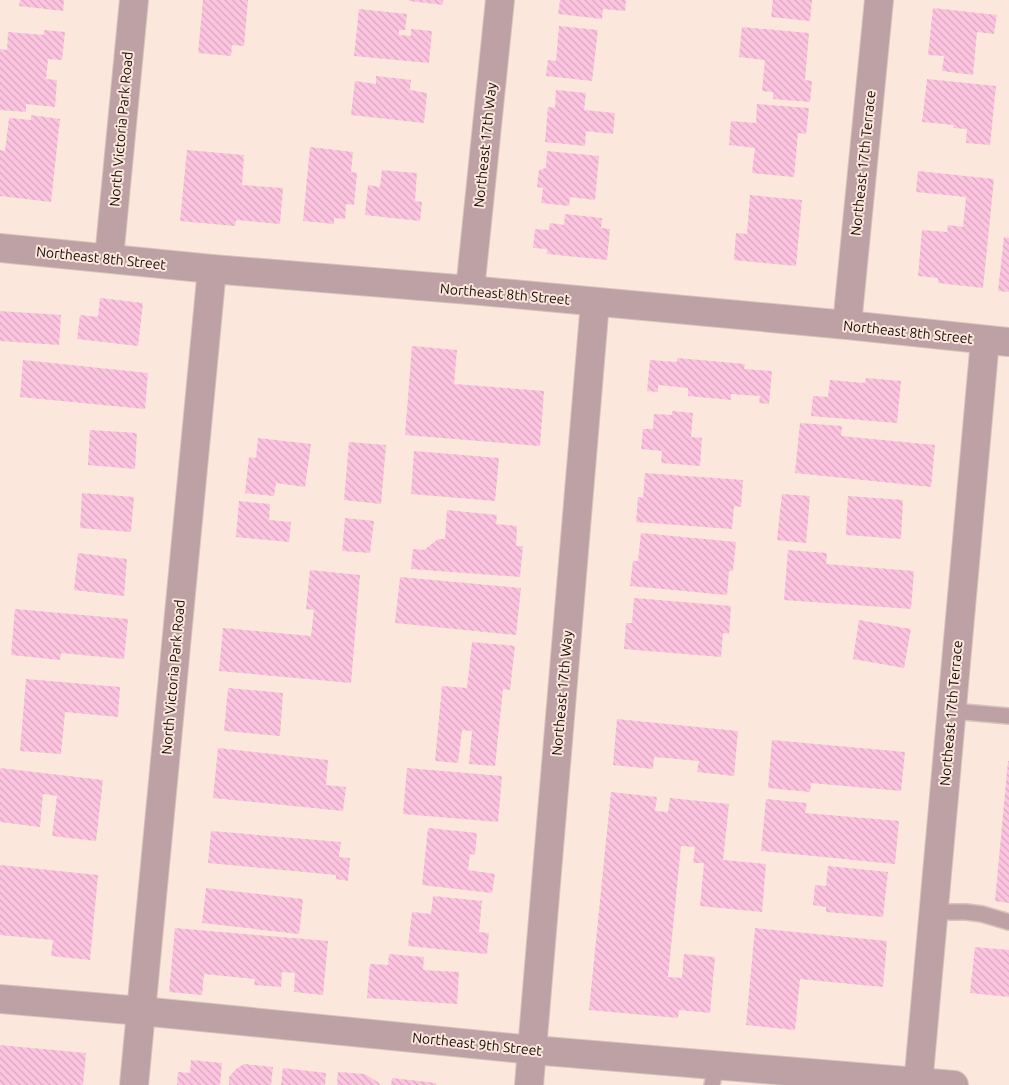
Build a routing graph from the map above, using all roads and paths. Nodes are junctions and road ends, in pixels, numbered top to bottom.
1 (134, 0) edge
2 (500, 0) edge
3 (879, 0) edge
4 (0, 248) edge
5 (109, 258) junction
6 (212, 269) junction
7 (470, 290) junction
8 (594, 302) junction
9 (846, 325) junction
10 (997, 341) edge
11 (952, 711) junction
12 (1009, 716) edge
13 (934, 912) junction
14 (1009, 922) edge
15 (0, 999) edge
16 (141, 1011) junction
17 (533, 1050) junction
18 (714, 1075) edge
19 (918, 1083) edge
20 (134, 1085) edge
21 (529, 1085) edge
22 (954, 1085) edge

1 - 5 street, North Victoria Park Road
2 - 7 street, Northeast 17th Way
3 - 9 street, Northeast 17th Terrace
4 - 5 street, Northeast 8th Street
5 - 6 street, Northeast 8th Street
6 - 7 street, Northeast 8th Street
6 - 16 street, North Victoria Park Road
7 - 8 street, Northeast 8th Street
8 - 9 street, Northeast 8th Street
8 - 17 street, Northeast 17th Way
9 - 10 street, Northeast 8th Street
10 - 11 street, Northeast 17th Terrace
11 - 12 lane
11 - 13 street, Northeast 17th Terrace
13 - 14 lane
13 - 19 street, Northeast 17th Terrace
15 - 16 street, Northeast 9th Street
16 - 17 street, Northeast 9th Street
16 - 20 street, North Victoria Park Road
17 - 18 street, Northeast 9th Street
17 - 21 street, Northeast 17th Way
18 - 19 street, Northeast 9th Street
19 - 22 street, Northeast 9th Street

